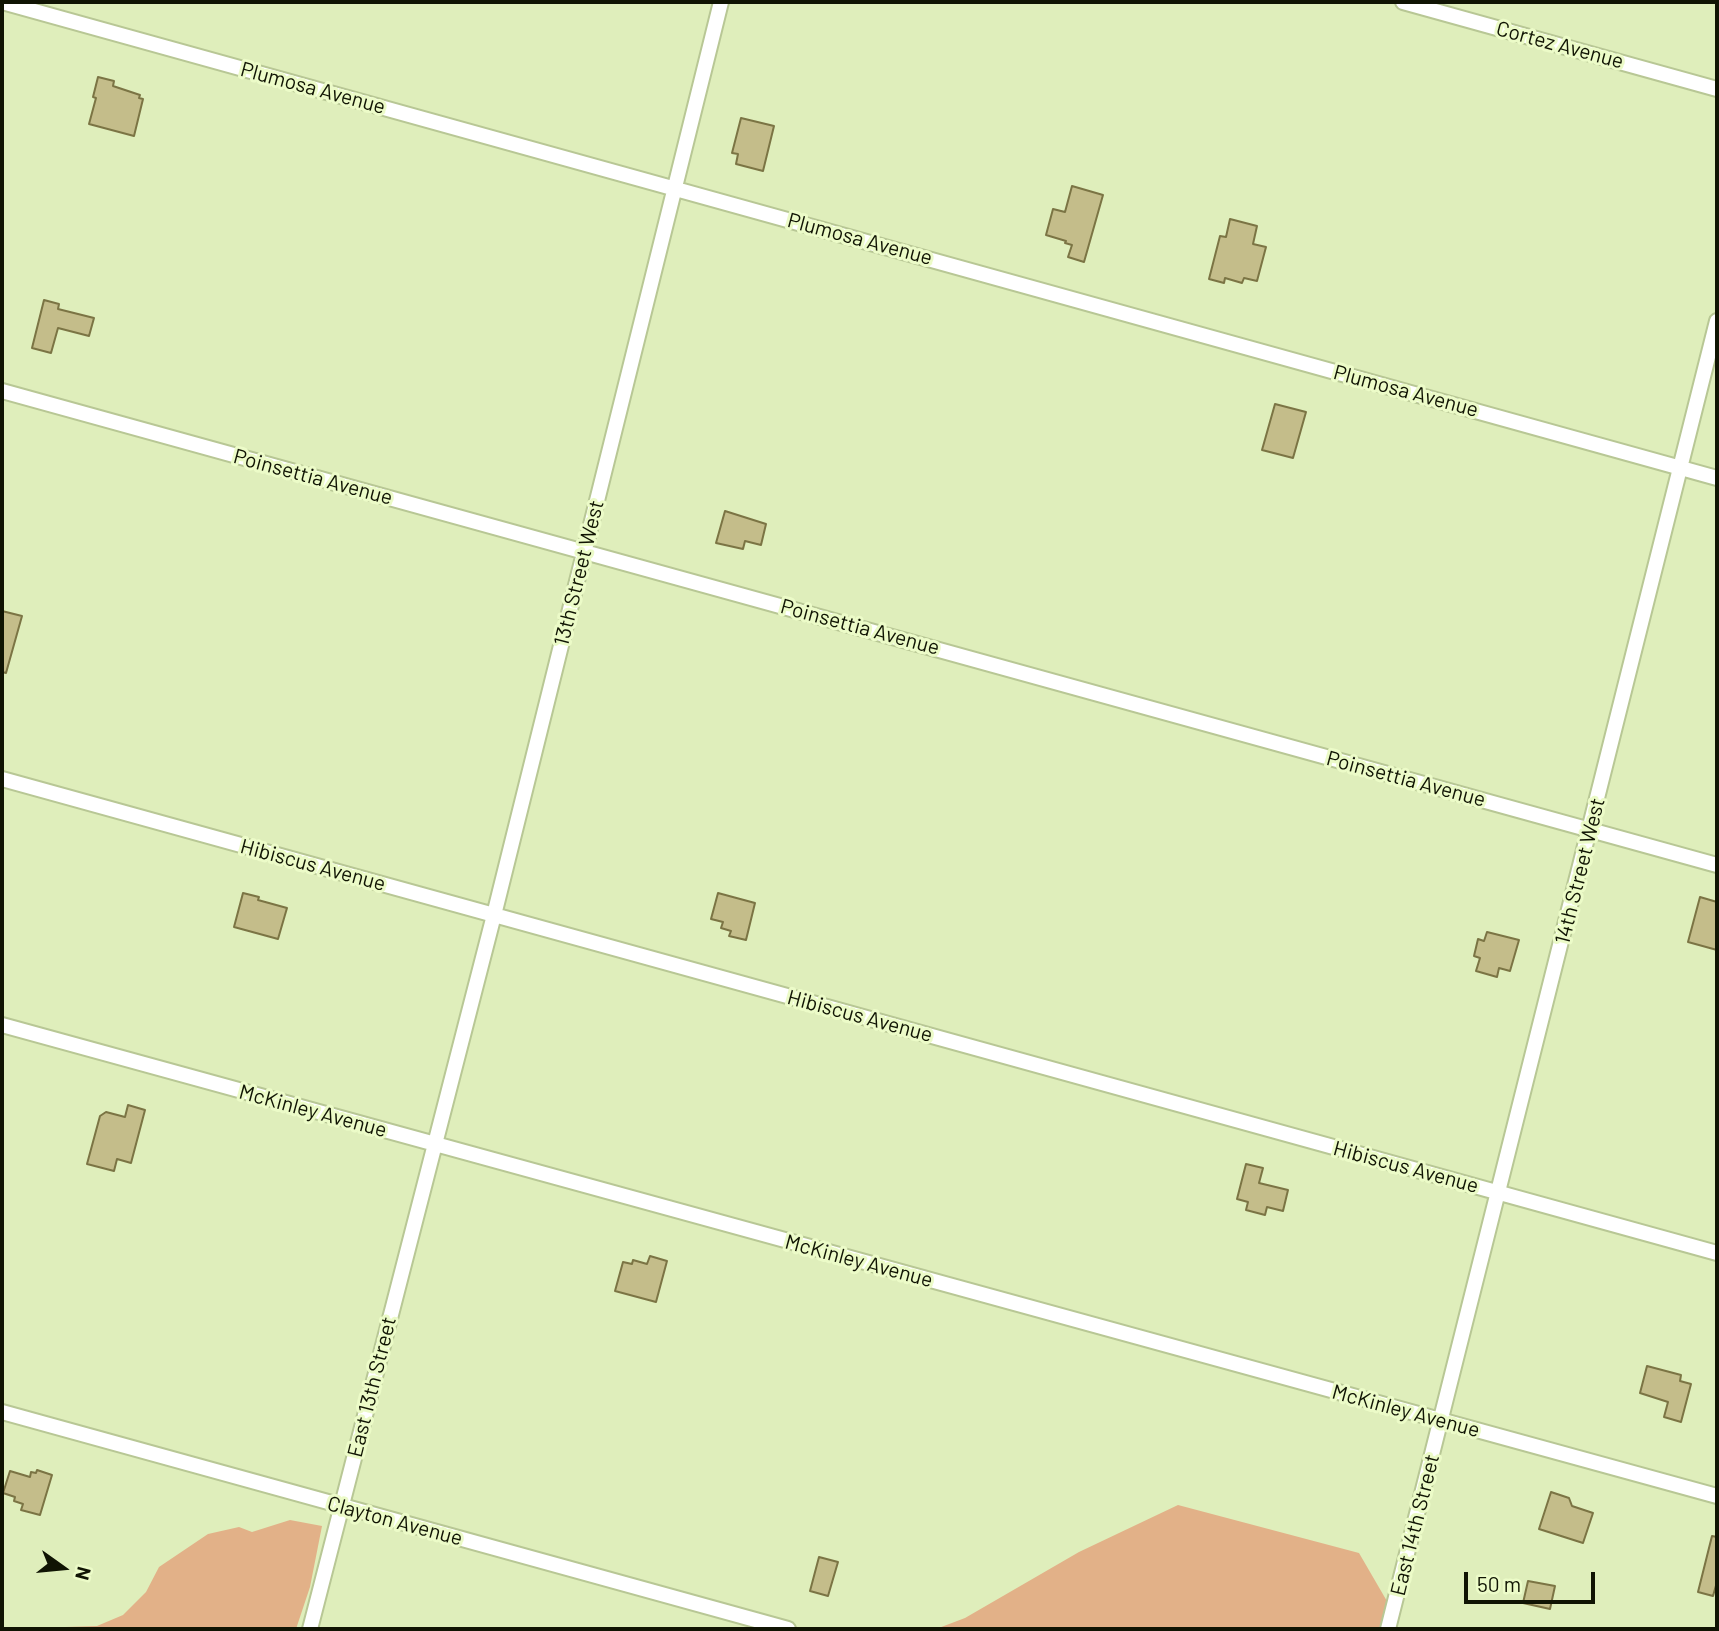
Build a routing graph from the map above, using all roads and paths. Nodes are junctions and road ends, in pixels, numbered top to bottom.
1 (2, 2) edge
2 (721, 2) edge
3 (1404, 2) edge
4 (1717, 89) edge
5 (673, 188) junction
6 (1717, 321) edge
7 (2, 391) edge
8 (1681, 468) junction
9 (1717, 478) edge
10 (584, 551) junction
11 (2, 779) edge
12 (1590, 830) junction
13 (1717, 865) edge
14 (494, 915) junction
15 (2, 1025) edge
16 (434, 1144) junction
17 (1499, 1192) junction
18 (1717, 1253) edge
19 (2, 1412) edge
20 (1441, 1420) junction
21 (1717, 1496) edge
22 (341, 1506) junction
23 (310, 1629) edge
24 (788, 1629) edge
25 (1388, 1629) edge

1 - 5 street, Plumosa Avenue
2 - 5 street, 13th Street West
3 - 4 street, Cortez Avenue
5 - 8 street, Plumosa Avenue
5 - 10 street, 13th Street West
6 - 8 street, 14th Street West
7 - 10 street, Poinsettia Avenue
8 - 9 street, Plumosa Avenue
8 - 12 street, 14th Street West
10 - 12 street, Poinsettia Avenue
10 - 14 street, 13th Street West
11 - 14 street, Hibiscus Avenue
12 - 13 street, Poinsettia Avenue
12 - 17 street, 14th Street West
14 - 16 street, 13th Street West
14 - 17 street, Hibiscus Avenue
15 - 16 street, McKinley Avenue
16 - 20 street, McKinley Avenue
16 - 22 street, East 13th Street
17 - 18 street, Hibiscus Avenue
17 - 20 street, 14th Street West
19 - 22 street, Clayton Avenue
20 - 21 street, McKinley Avenue
20 - 25 street, East 14th Street
22 - 23 street, East 13th Street
22 - 24 street, Clayton Avenue

